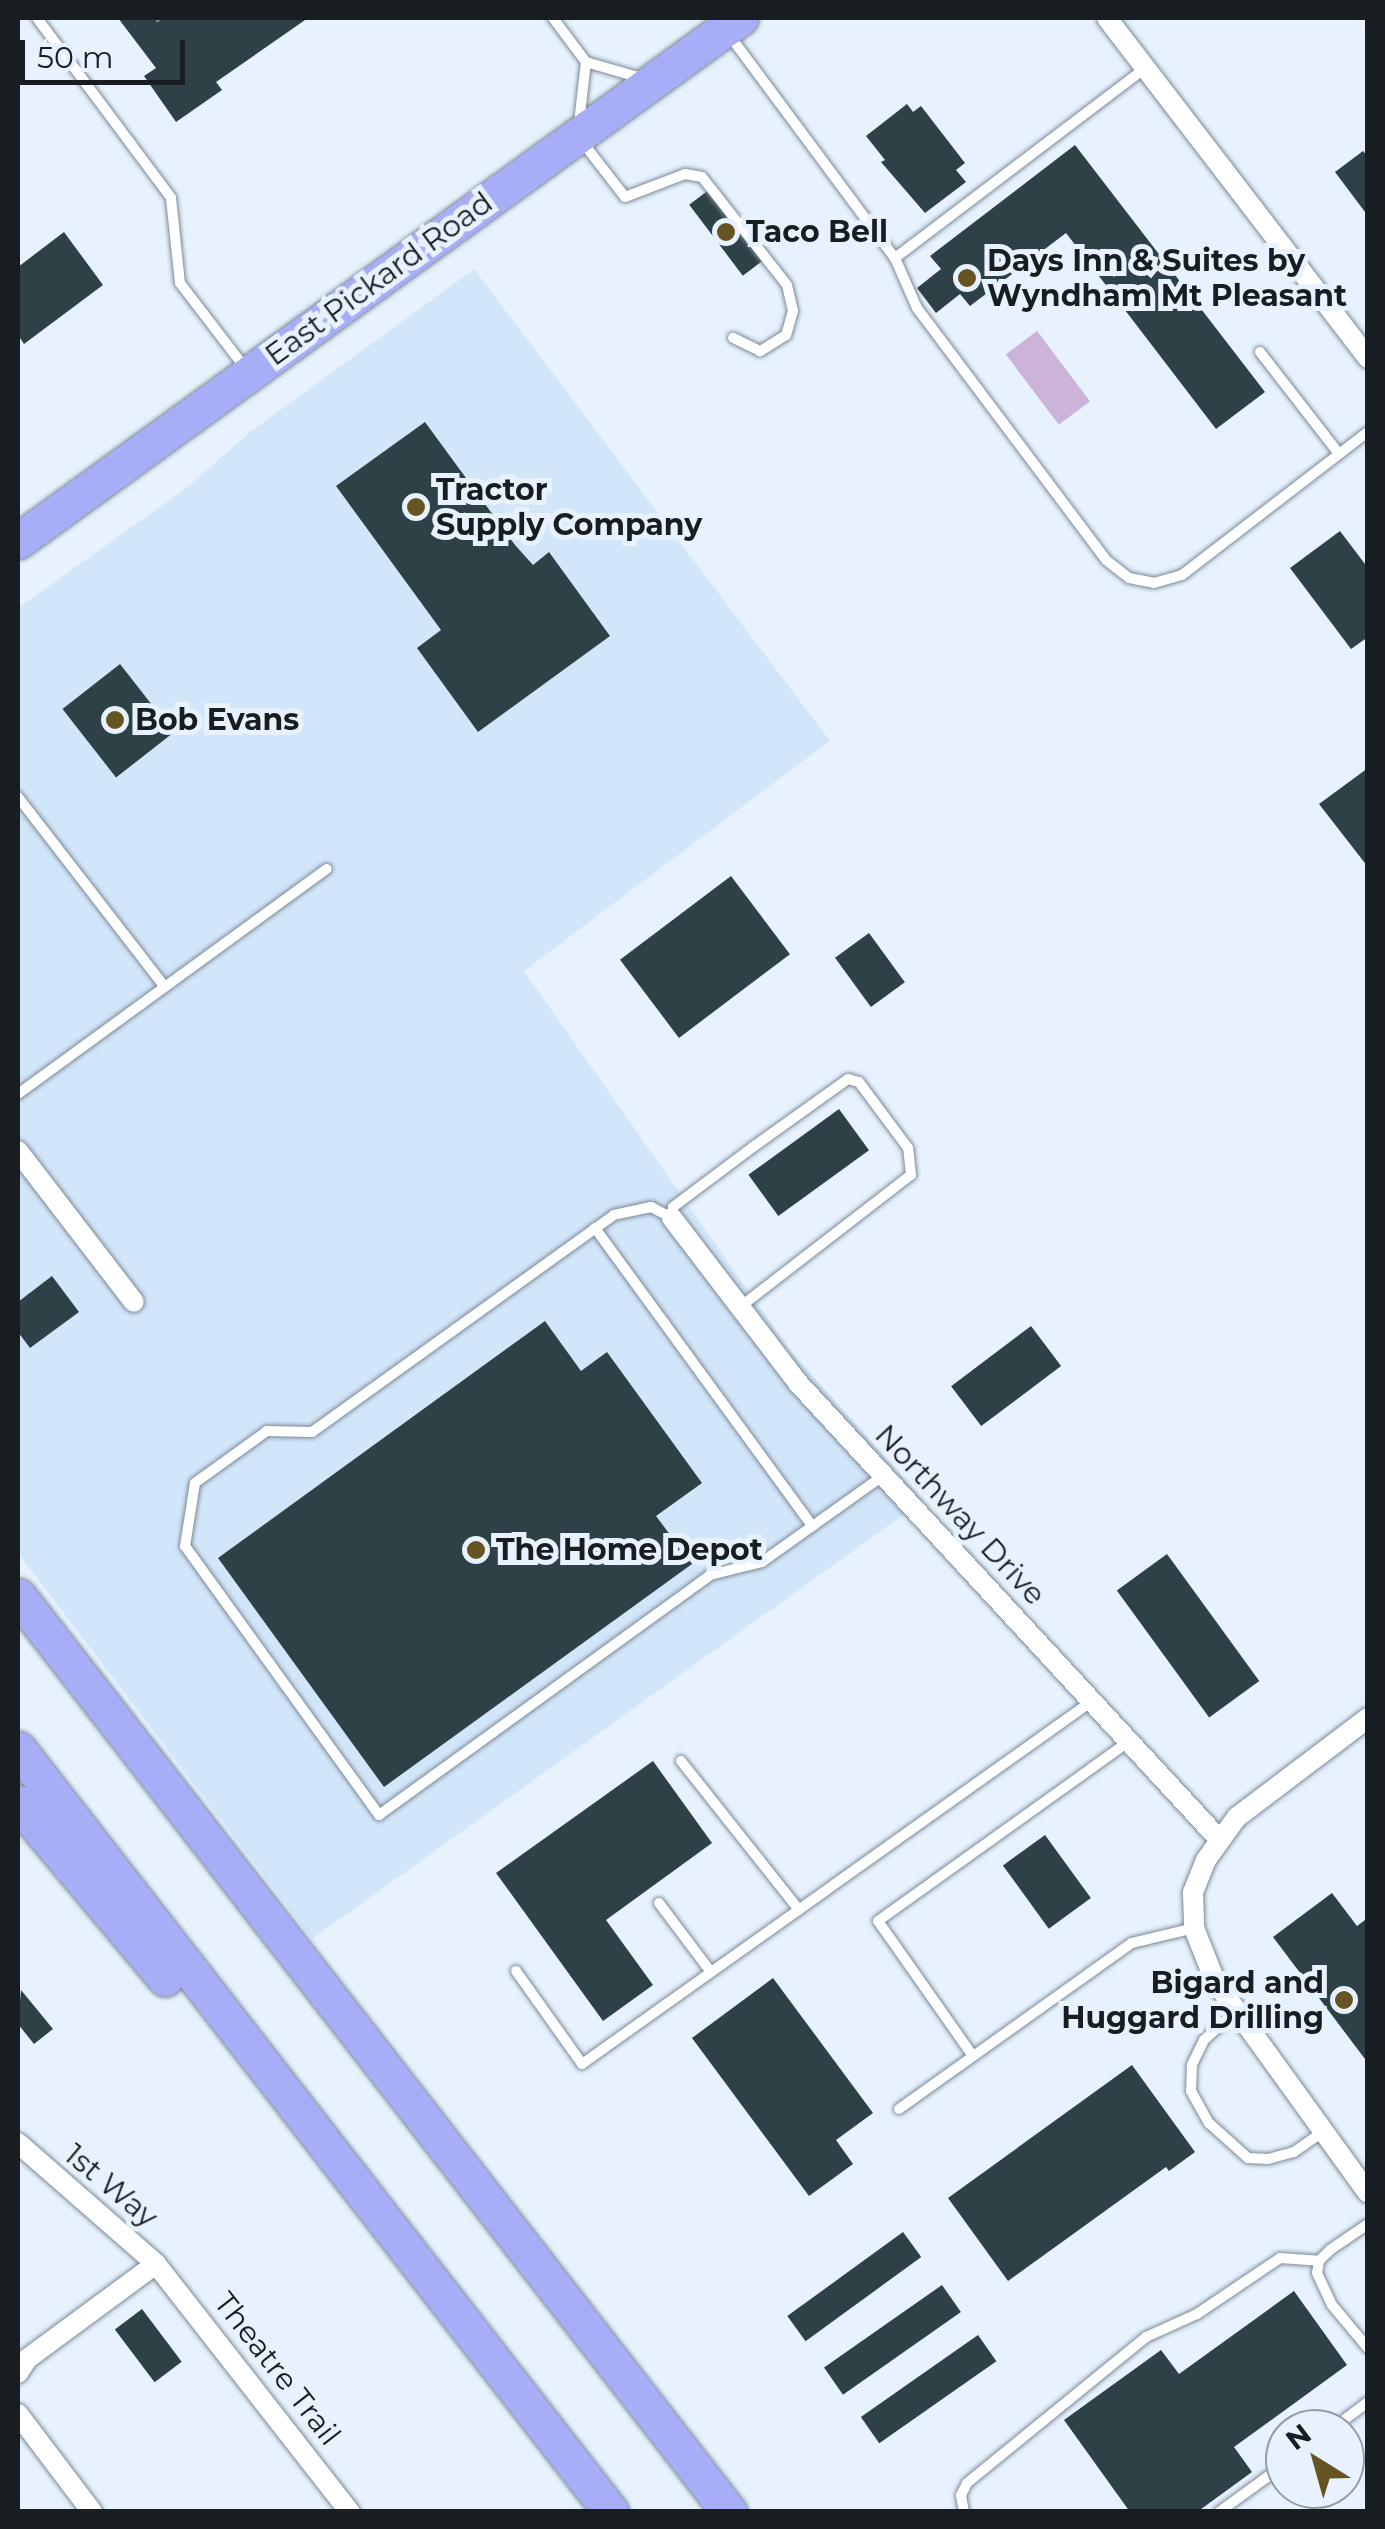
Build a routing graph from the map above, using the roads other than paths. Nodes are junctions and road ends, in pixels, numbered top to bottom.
1 (38, 18) edge
2 (553, 18) edge
3 (1107, 18) edge
4 (732, 23) edge
5 (586, 62) junction
6 (1146, 68) junction
7 (651, 81) junction
8 (577, 134) junction
9 (895, 258) junction
10 (733, 338) dead end
11 (1260, 352) dead end
12 (1368, 358) edge
13 (249, 374) junction
14 (1368, 432) edge
15 (1338, 454) junction
16 (18, 541) edge
17 (18, 797) edge
18 (327, 869) dead end
19 (165, 987) junction
20 (18, 1094) edge
21 (18, 1151) edge
22 (672, 1218) junction
23 (595, 1228) junction
24 (134, 1302) dead end
25 (740, 1307) junction
26 (882, 1477) junction
27 (812, 1526) junction
28 (18, 1596) edge
29 (1092, 1701) junction
30 (1368, 1718) edge
31 (1128, 1741) junction
32 (18, 1750) edge
33 (682, 1761) dead end
34 (18, 1803) edge
35 (1219, 1839) junction
36 (659, 1903) dead end
37 (799, 1910) junction
38 (1194, 1928) junction
39 (516, 1971) dead end
40 (711, 1972) junction
41 (1236, 2011) junction
42 (973, 2056) junction
43 (266, 2071) junction
44 (898, 2109) dead end
45 (1323, 2132) junction
46 (21, 2153) edge
47 (1368, 2193) edge
48 (1368, 2224) edge
49 (1319, 2262) junction
50 (156, 2264) junction
51 (1368, 2348) edge
52 (18, 2373) edge
53 (18, 2414) edge
54 (1265, 2479) edge
55 (92, 2512) edge
56 (350, 2512) edge
57 (611, 2512) edge
58 (729, 2512) edge
59 (964, 2512) edge
60 (1219, 2512) edge

1 - 13 lane
2 - 5 lane
3 - 6 street
4 - 7 highway, East Pickard Road
4 - 9 lane
5 - 7 lane
5 - 8 lane
6 - 9 lane
6 - 12 street
7 - 8 highway, East Pickard Road
8 - 10 lane
8 - 13 highway, East Pickard Road
9 - 15 lane
11 - 15 lane
13 - 16 highway, East Pickard Road
14 - 15 lane
17 - 19 lane
18 - 19 lane
19 - 20 lane
21 - 24 street
22 - 23 lane
22 - 25 street, Northway Drive
22 - 25 lane
23 - 27 lane
23 - 27 lane
25 - 26 street, Northway Drive
26 - 27 lane
26 - 29 street, Northway Drive
28 - 58 highway
29 - 31 street, Northway Drive
29 - 37 lane
30 - 35 street
31 - 35 street, Northway Drive
31 - 42 lane
32 - 43 highway
33 - 37 lane
34 - 43 highway
35 - 38 street
36 - 40 lane
37 - 40 lane
38 - 41 street
38 - 42 lane
39 - 40 lane
41 - 45 street
41 - 45 lane
42 - 44 lane
43 - 57 highway
45 - 47 street
46 - 50 street, 1st Way
48 - 49 lane
49 - 51 lane
49 - 59 lane
50 - 52 street
50 - 56 street, Theatre Trail
53 - 55 street
54 - 60 lane

